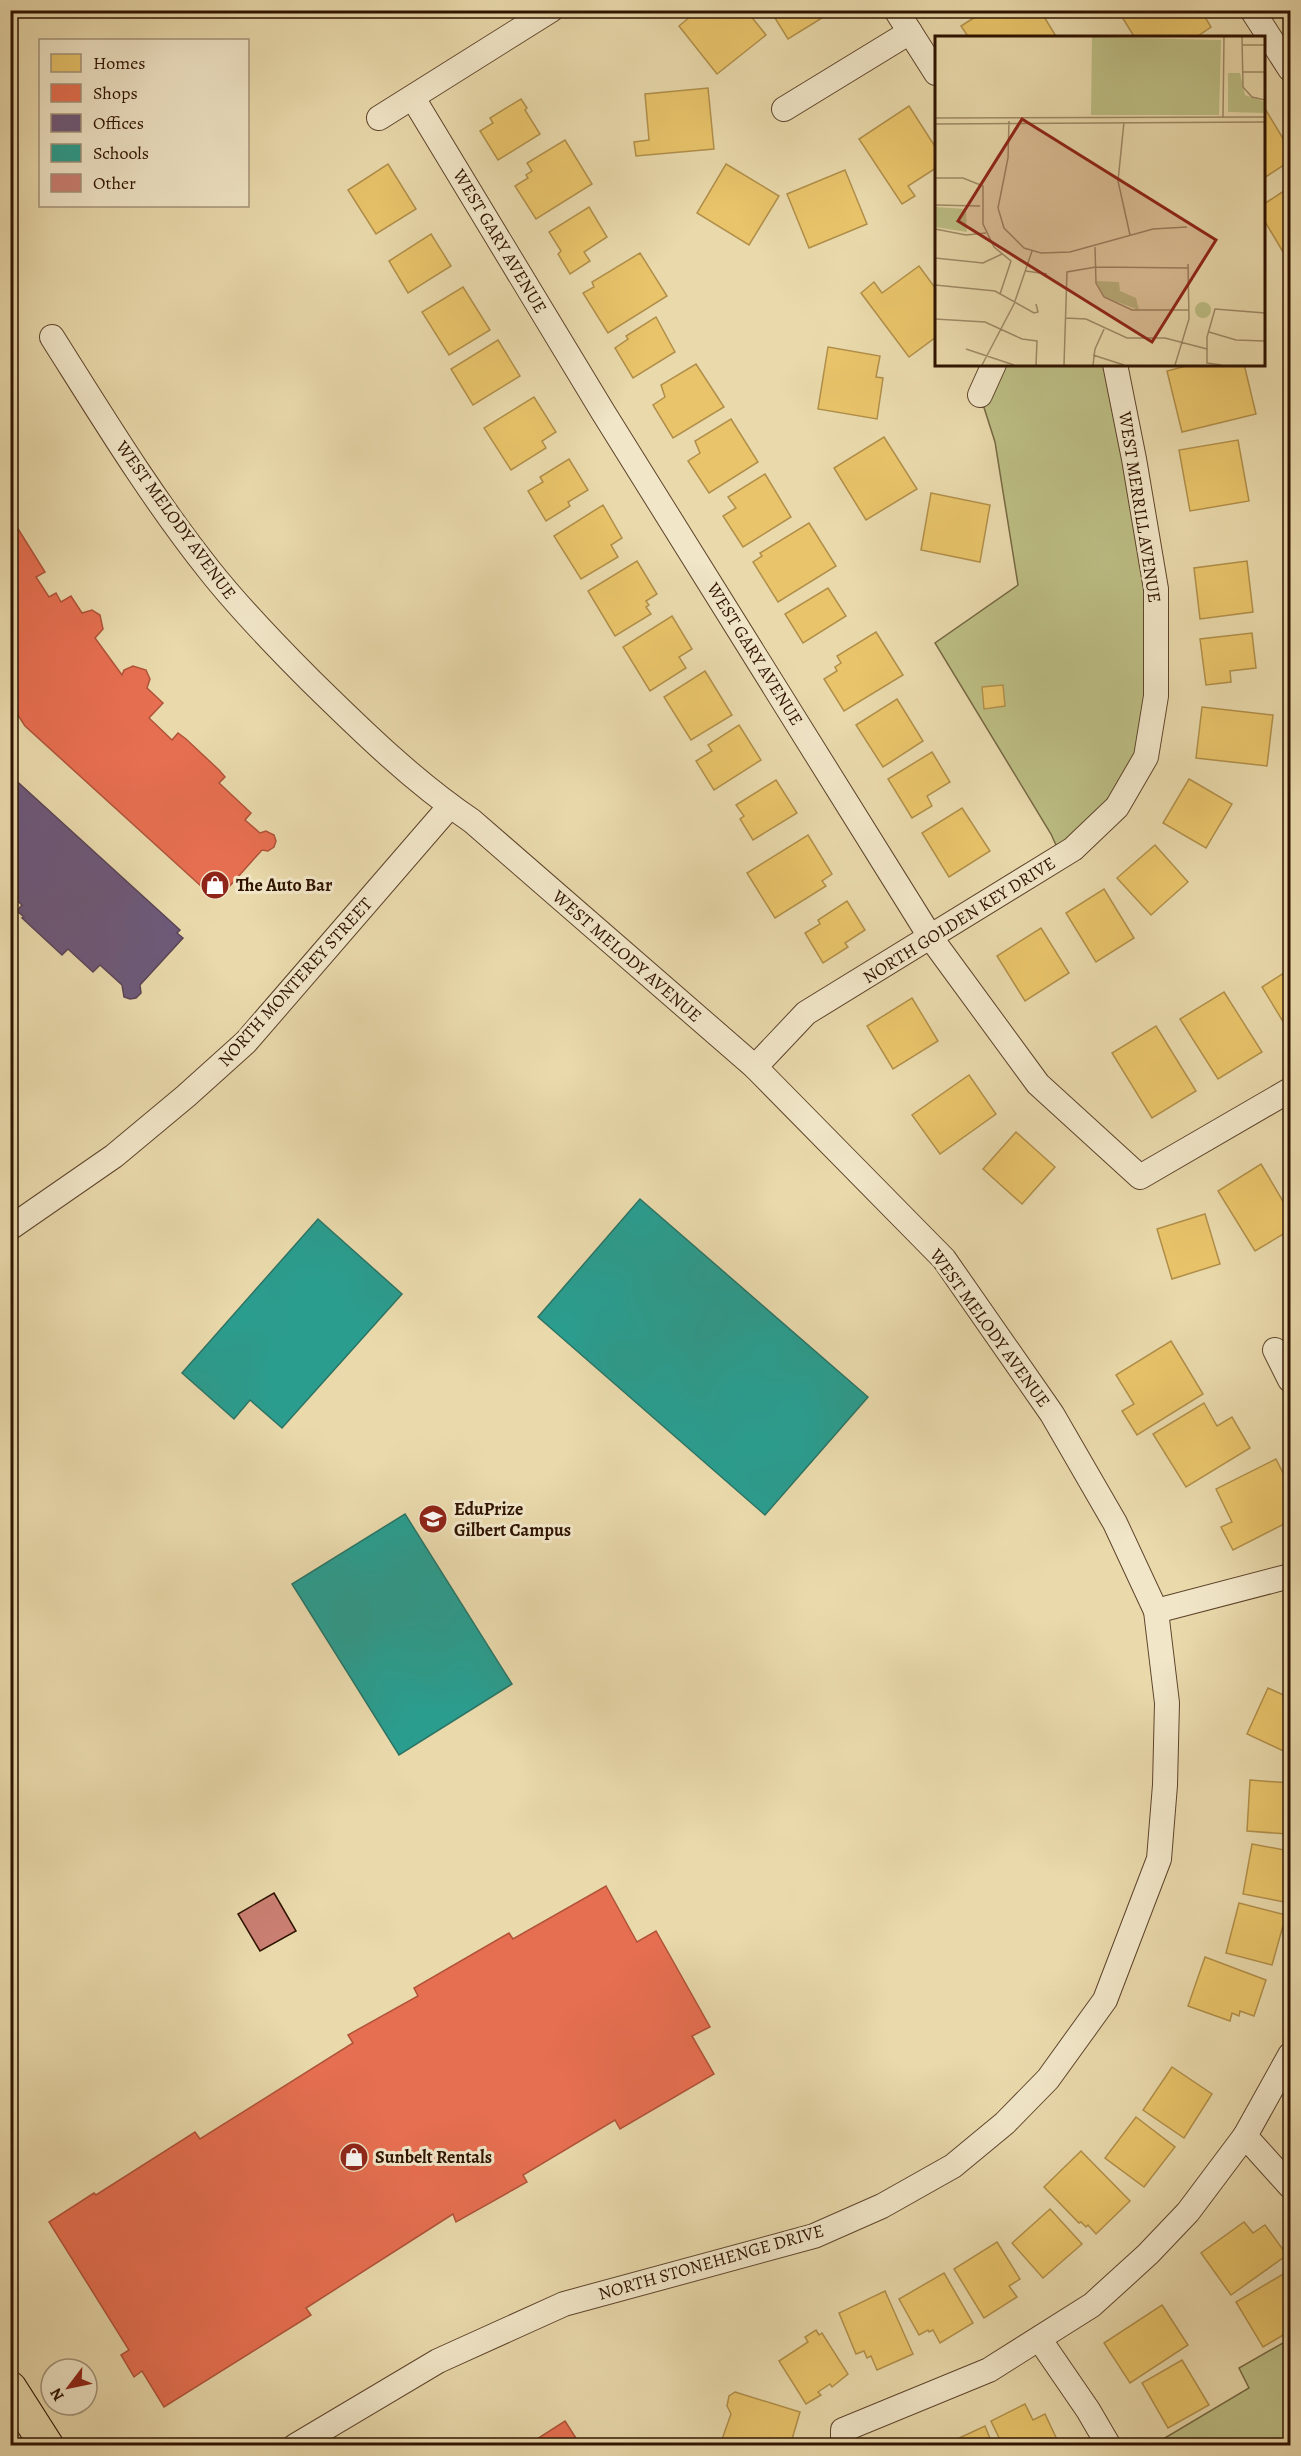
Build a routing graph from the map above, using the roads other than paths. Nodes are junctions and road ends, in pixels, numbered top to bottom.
1 (551, 10) edge
2 (897, 10) edge
3 (1252, 10) edge
4 (910, 32) junction
5 (1290, 69) edge
6 (935, 71) edge
7 (413, 98) junction
8 (783, 109) dead end
9 (379, 118) dead end
10 (52, 337) dead end
11 (993, 366) edge
12 (1115, 366) edge
13 (980, 395) dead end
14 (1146, 757) joint
15 (450, 806) junction
16 (931, 938) junction
17 (755, 1067) junction
18 (1290, 1090) edge
19 (10, 1228) edge
20 (1275, 1350) dead end
21 (1290, 1380) edge
22 (1290, 1576) edge
23 (1156, 1611) junction
24 (1290, 2055) edge
25 (1245, 2136) junction
26 (1290, 2186) edge
27 (1040, 2340) junction
28 (10, 2388) edge
29 (843, 2438) edge
30 (47, 2445) edge
31 (295, 2445) edge
32 (1109, 2445) edge

1 - 7 street
2 - 4 street
3 - 5 street
4 - 6 street
4 - 8 street
7 - 9 street
7 - 16 street, WEST GARY AVENUE
10 - 15 street, WEST MELODY AVENUE
11 - 13 street
12 - 14 street, WEST MERRILL AVENUE
14 - 16 street, NORTH GOLDEN KEY DRIVE
15 - 17 street, WEST MELODY AVENUE
15 - 19 street, NORTH MONTEREY STREET
16 - 17 street, NORTH GOLDEN KEY DRIVE
16 - 18 street, WEST GARY AVENUE
17 - 23 street, WEST MELODY AVENUE
20 - 21 street
22 - 23 street
23 - 31 street, NORTH STONEHENGE DRIVE
24 - 25 street
25 - 26 street
25 - 27 street
27 - 29 street
27 - 32 street
28 - 30 main road

